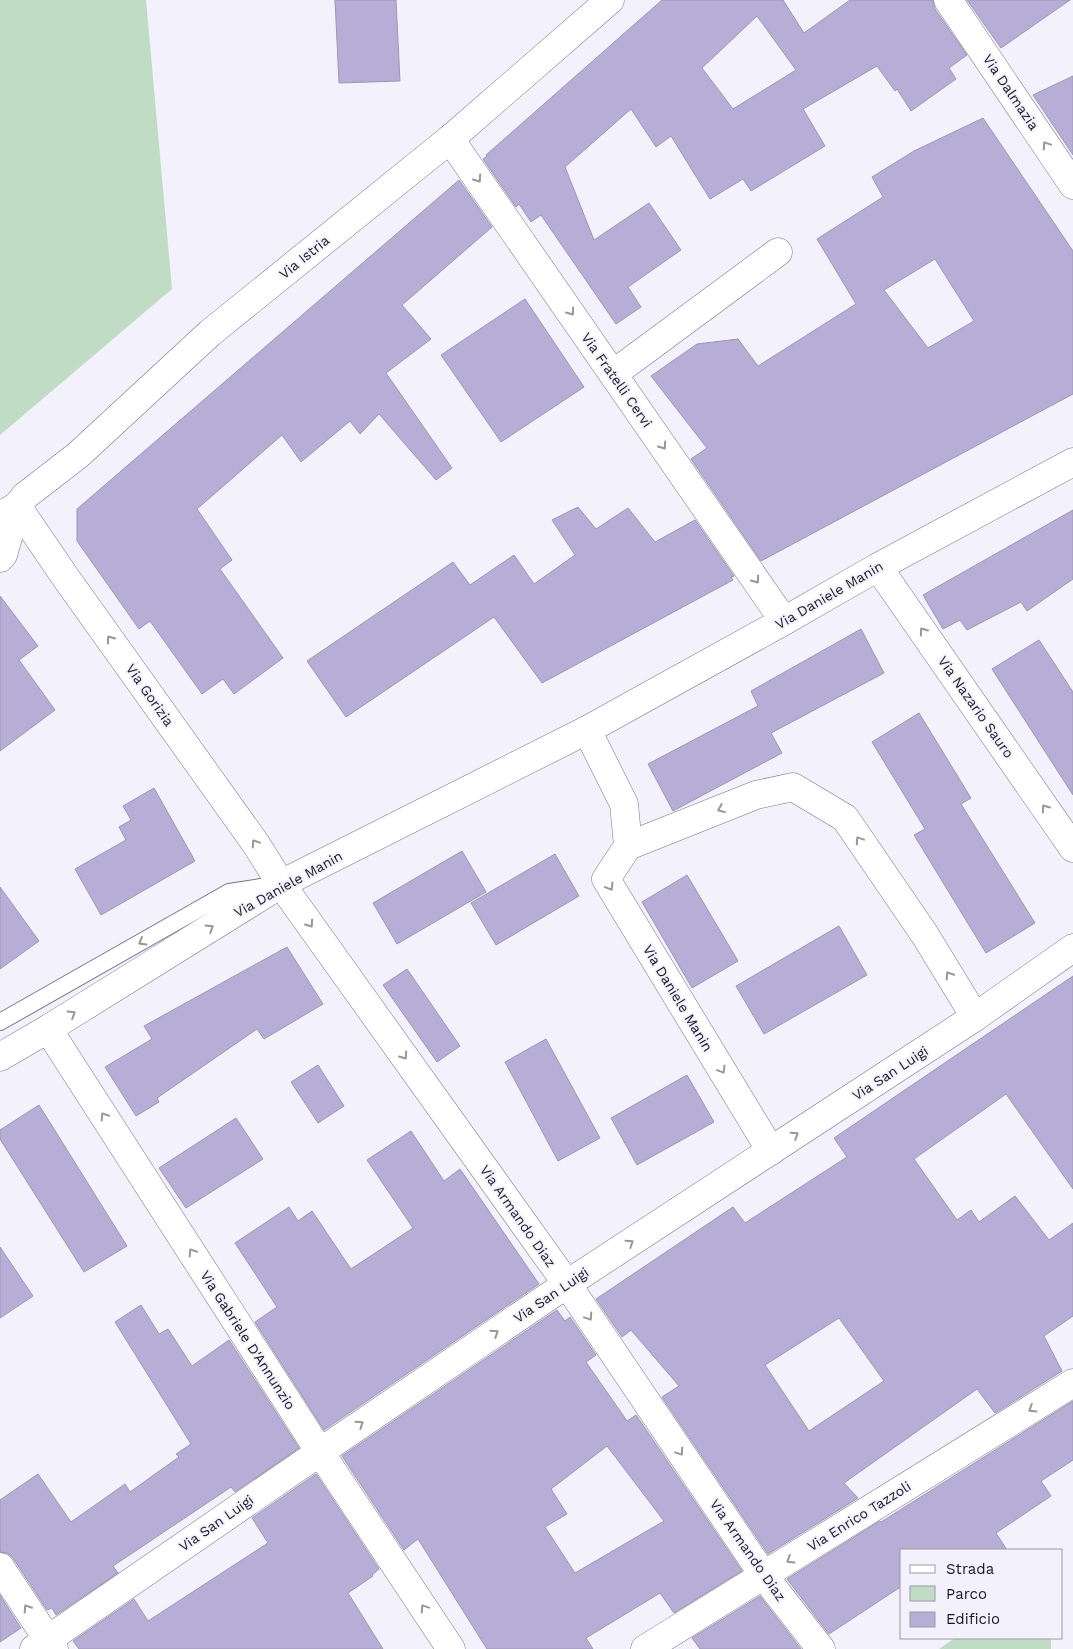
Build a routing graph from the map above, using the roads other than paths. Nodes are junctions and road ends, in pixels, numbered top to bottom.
1 (610, 0) edge
2 (948, 0) edge
3 (585, 10) edge
4 (450, 139) junction
5 (1073, 185) edge
6 (778, 252) dead end
7 (613, 374) junction
8 (1073, 462) edge
9 (9, 511) edge
10 (0, 530) edge
11 (0, 558) edge
12 (878, 567) junction
13 (784, 621) junction
14 (586, 730) junction
15 (628, 846) junction
16 (1073, 848) edge
17 (282, 884) junction
18 (1073, 948) edge
19 (975, 1017) junction
20 (0, 1022) edge
21 (48, 1029) junction
22 (0, 1057) edge
23 (771, 1150) junction
24 (567, 1284) junction
25 (1073, 1383) edge
26 (320, 1452) junction
27 (0, 1566) edge
28 (764, 1576) junction
29 (45, 1646) edge
30 (451, 1649) edge
31 (645, 1649) edge
32 (821, 1649) edge

1 - 3 street, Via Istria
5 -> 2 street, Via Dalmazia
3 - 4 street, Via Istria
4 -> 7 street, Via Fratelli Cervi
4 - 9 street, Via Istria
6 - 7 street
7 -> 13 street, Via Fratelli Cervi
8 - 12 street, Via Daniele Manin
9 - 10 lane
9 - 11 street
17 -> 9 street, Via Gorizia
12 - 13 street, Via Daniele Manin
16 -> 12 street, Via Nazario Sauro
13 - 14 street, Via Daniele Manin
14 - 15 street
14 - 17 street, Via Daniele Manin
19 -> 15 street
15 -> 23 street, Via Daniele Manin
17 -> 20 lane
21 -> 17 street, Via Daniele Manin
17 -> 24 street, Via Armando Diaz
18 - 19 street, Via San Luigi
23 -> 19 street, Via San Luigi
21 - 22 street, Via Daniele Manin
26 -> 21 street, Via Gabriele D'Annunzio
24 -> 23 street, Via San Luigi
26 -> 24 street, Via San Luigi
24 -> 28 street, Via Armando Diaz
25 -> 28 street, Via Enrico Tazzoli
26 - 29 street, Via San Luigi
30 -> 26 street, Via Gabriele D'Annunzio
29 -> 27 street
28 - 31 street, Via Enrico Tazzoli
28 - 32 street, Via Armando Diaz

